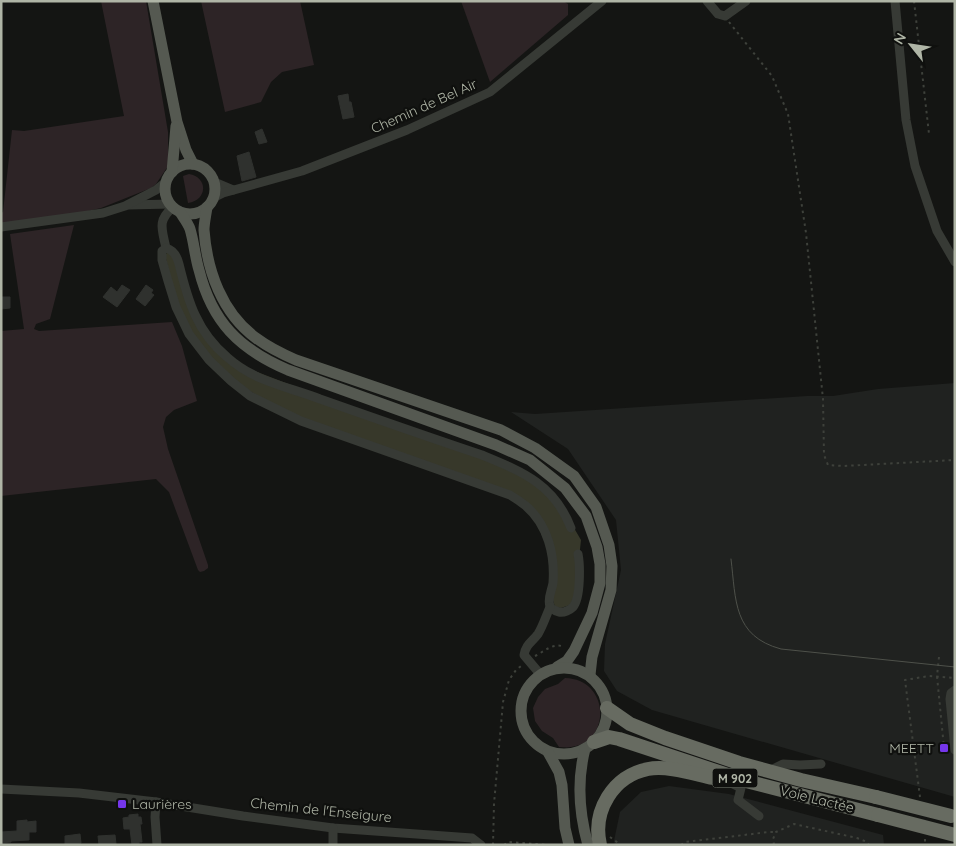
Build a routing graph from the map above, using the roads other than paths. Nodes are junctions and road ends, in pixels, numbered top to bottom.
1 (153, 1) edge
2 (602, 1) edge
3 (707, 1) edge
4 (746, 1) edge
5 (895, 1) edge
6 (177, 122) junction
7 (193, 164) junction
8 (170, 177) junction
9 (214, 182) junction
10 (233, 190) junction
11 (210, 203) junction
12 (125, 206) junction
13 (175, 208) junction
14 (1, 228) edge
15 (166, 248) junction
16 (955, 262) edge
17 (571, 528) dead end
18 (578, 554) dead end
19 (550, 607) junction
20 (557, 667) junction
21 (540, 674) junction
22 (590, 675) junction
23 (955, 690) edge
24 (607, 708) junction
25 (590, 745) junction
26 (955, 750) edge
27 (548, 752) junction
28 (821, 764) dead end
29 (769, 771) junction
30 (733, 784) junction
31 (1, 788) edge
32 (809, 798) junction
33 (156, 802) junction
34 (759, 816) dead end
35 (953, 816) edge
36 (333, 828) junction
37 (955, 835) edge
38 (603, 840) edge
39 (157, 845) edge
40 (333, 845) edge
41 (481, 845) edge
42 (569, 845) edge
43 (588, 845) edge

1 - 6 main road
2 - 10 street, Chemin de Bel Air
3 - 4 street
5 - 16 street
6 - 7 main road
6 - 8 main road
7 - 8 main road
7 - 9 main road
8 - 12 street
8 - 13 main road
9 - 10 street
9 - 11 main road
10 - 11 street, Chemin de Bel Air
11 - 13 main road
11 - 22 main road
12 - 13 street
12 - 14 street
13 - 15 street
13 - 20 main road
15 - 17 street
15 - 19 street
18 - 19 street
19 - 21 street
20 - 21 main road
20 - 22 main road
21 - 27 main road
22 - 24 main road
23 - 26 street
24 - 25 main road
24 - 29 highway, Voie Lactée / M 902
25 - 27 main road
25 - 32 highway, Voie Lactée / M 902
25 - 43 main road
27 - 42 main road
28 - 29 street
29 - 35 highway, Voie Lactée / M 902, bridge
30 - 32 highway
30 - 34 street
30 - 38 highway
31 - 33 street, Chemin de l'Enseigure
32 - 37 highway, Voie Lactée / M 902, bridge
33 - 36 street, Chemin de l'Enseigure
33 - 39 street
36 - 40 street
36 - 41 street, Chemin de l'Enseigure

